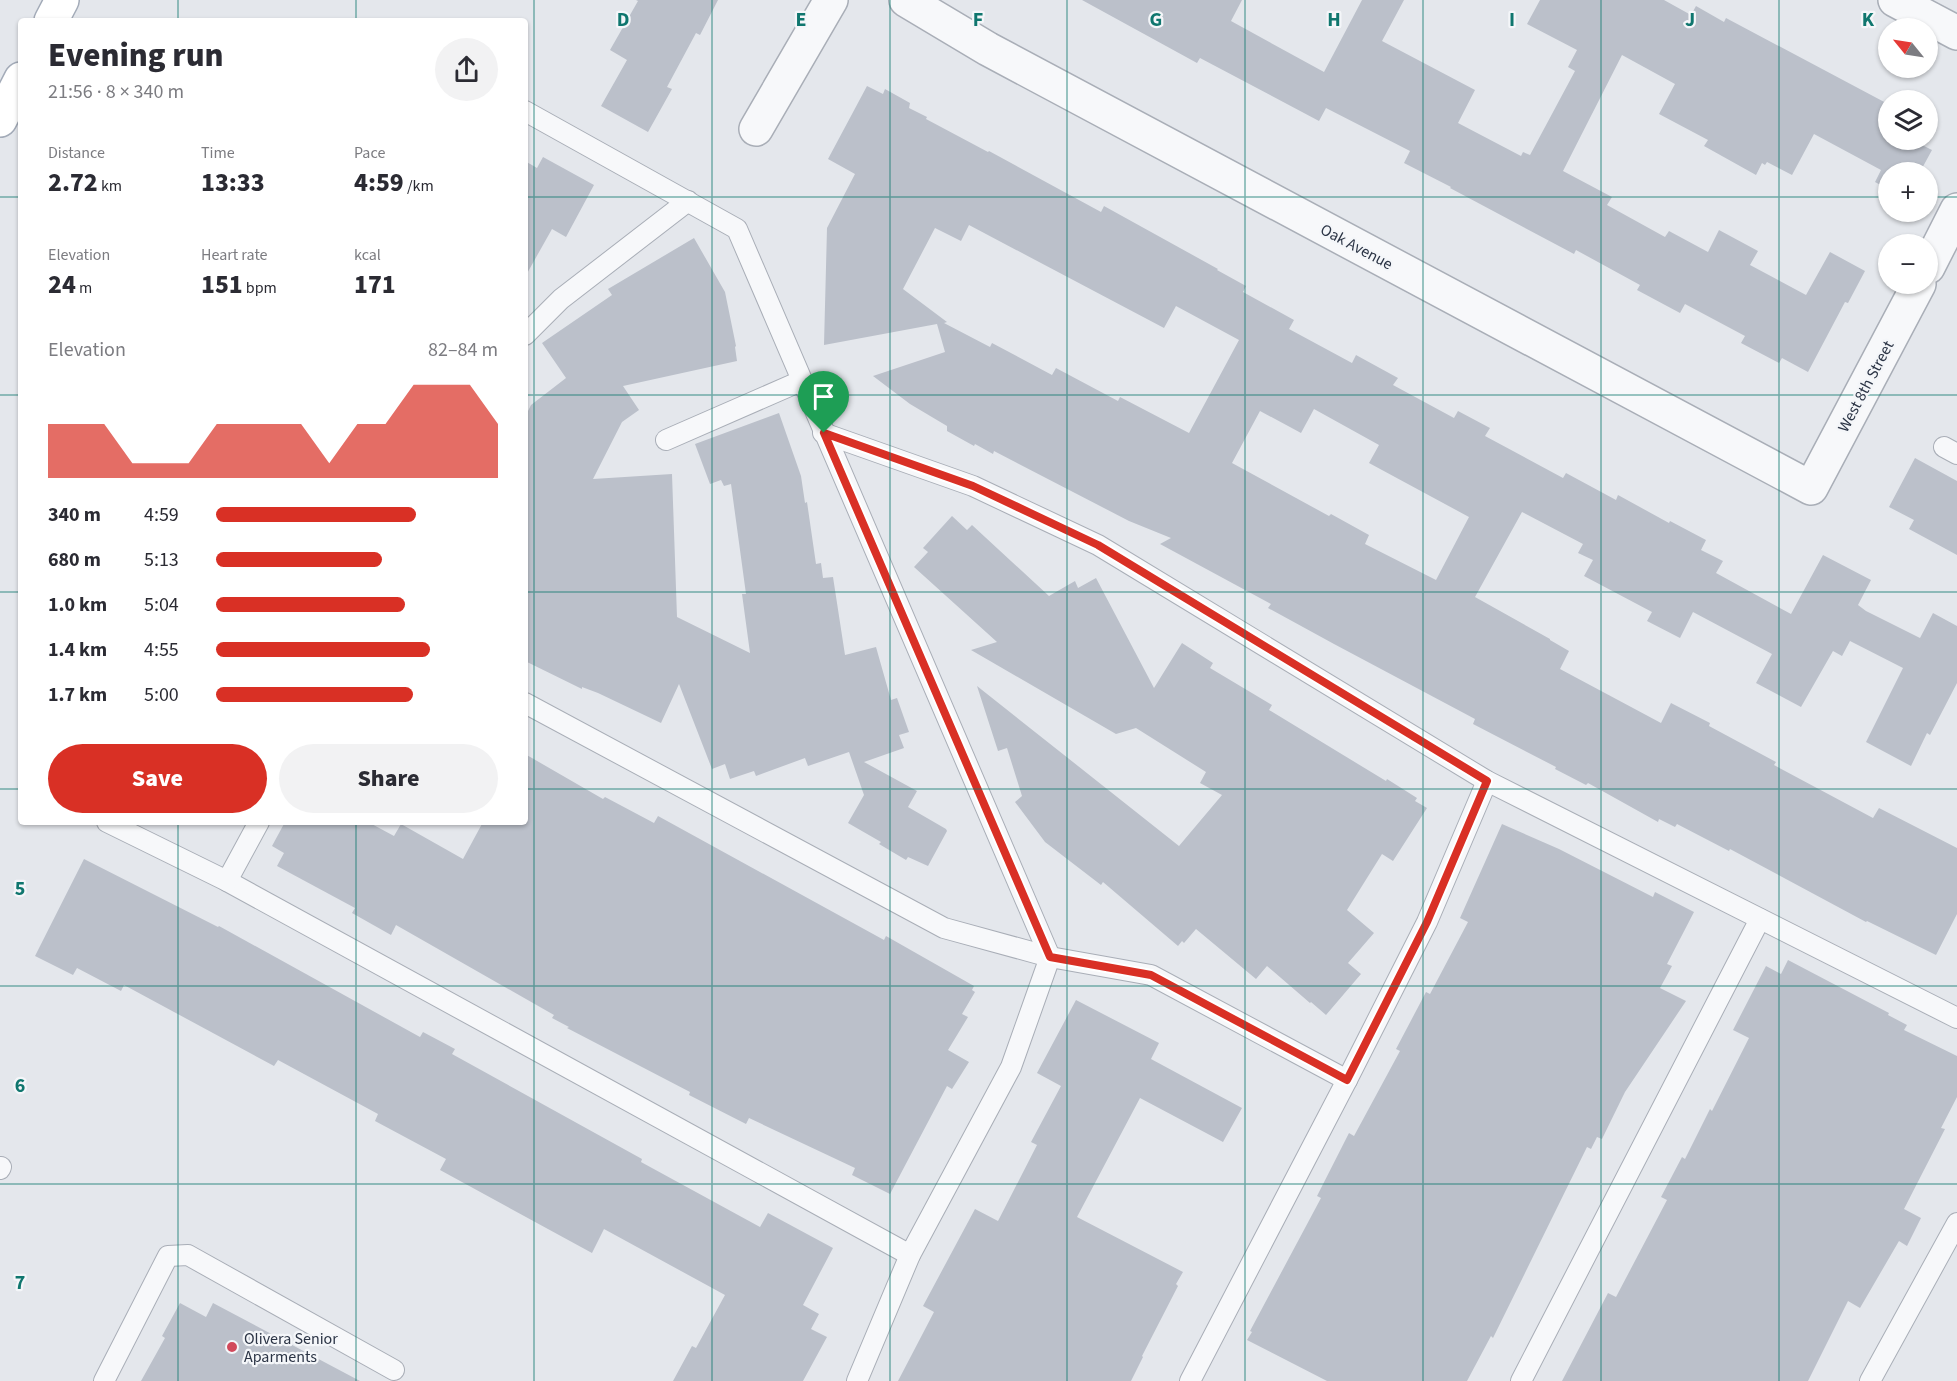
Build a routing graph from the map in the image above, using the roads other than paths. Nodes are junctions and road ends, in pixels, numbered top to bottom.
1 (62, 0) edge
2 (831, 0) edge
3 (906, 0) edge
4 (1895, 0) edge
5 (53, 18) edge
6 (1957, 33) edge
7 (18, 85) edge
8 (528, 113) edge
9 (0, 120) edge
10 (756, 129) dead end
11 (688, 201) junction
12 (1957, 210) edge
13 (1938, 247) edge
14 (1914, 294) edge
15 (528, 332) edge
16 (801, 381) junction
17 (824, 433) junction
18 (666, 440) dead end
19 (1811, 488) joint
20 (528, 705) edge
21 (1487, 781) junction
22 (113, 825) edge
23 (257, 825) edge
24 (227, 880) junction
25 (1760, 919) junction
26 (1050, 957) junction
27 (1957, 1018) edge
28 (1347, 1080) junction
29 (1957, 1223) edge
30 (910, 1255) junction
31 (394, 1370) dead end
32 (104, 1381) edge
33 (857, 1381) edge
34 (1190, 1381) edge
35 (1521, 1381) edge
36 (1870, 1381) edge

1 - 5 main road
2 - 10 street
3 - 19 street, Oak Avenue
4 - 6 street
7 - 9 main road
8 - 11 lane
11 - 15 lane
11 - 16 lane
12 - 13 street
14 - 19 street, West 8th Street
16 - 17 lane
16 - 18 lane
17 - 21 lane
17 - 26 lane
20 - 26 lane
21 - 25 lane
21 - 28 lane
22 - 24 lane
23 - 24 lane
24 - 30 lane
25 - 27 lane
25 - 35 lane
26 - 28 lane
26 - 30 lane
28 - 34 lane
29 - 36 lane
30 - 33 lane
31 - 32 lane

